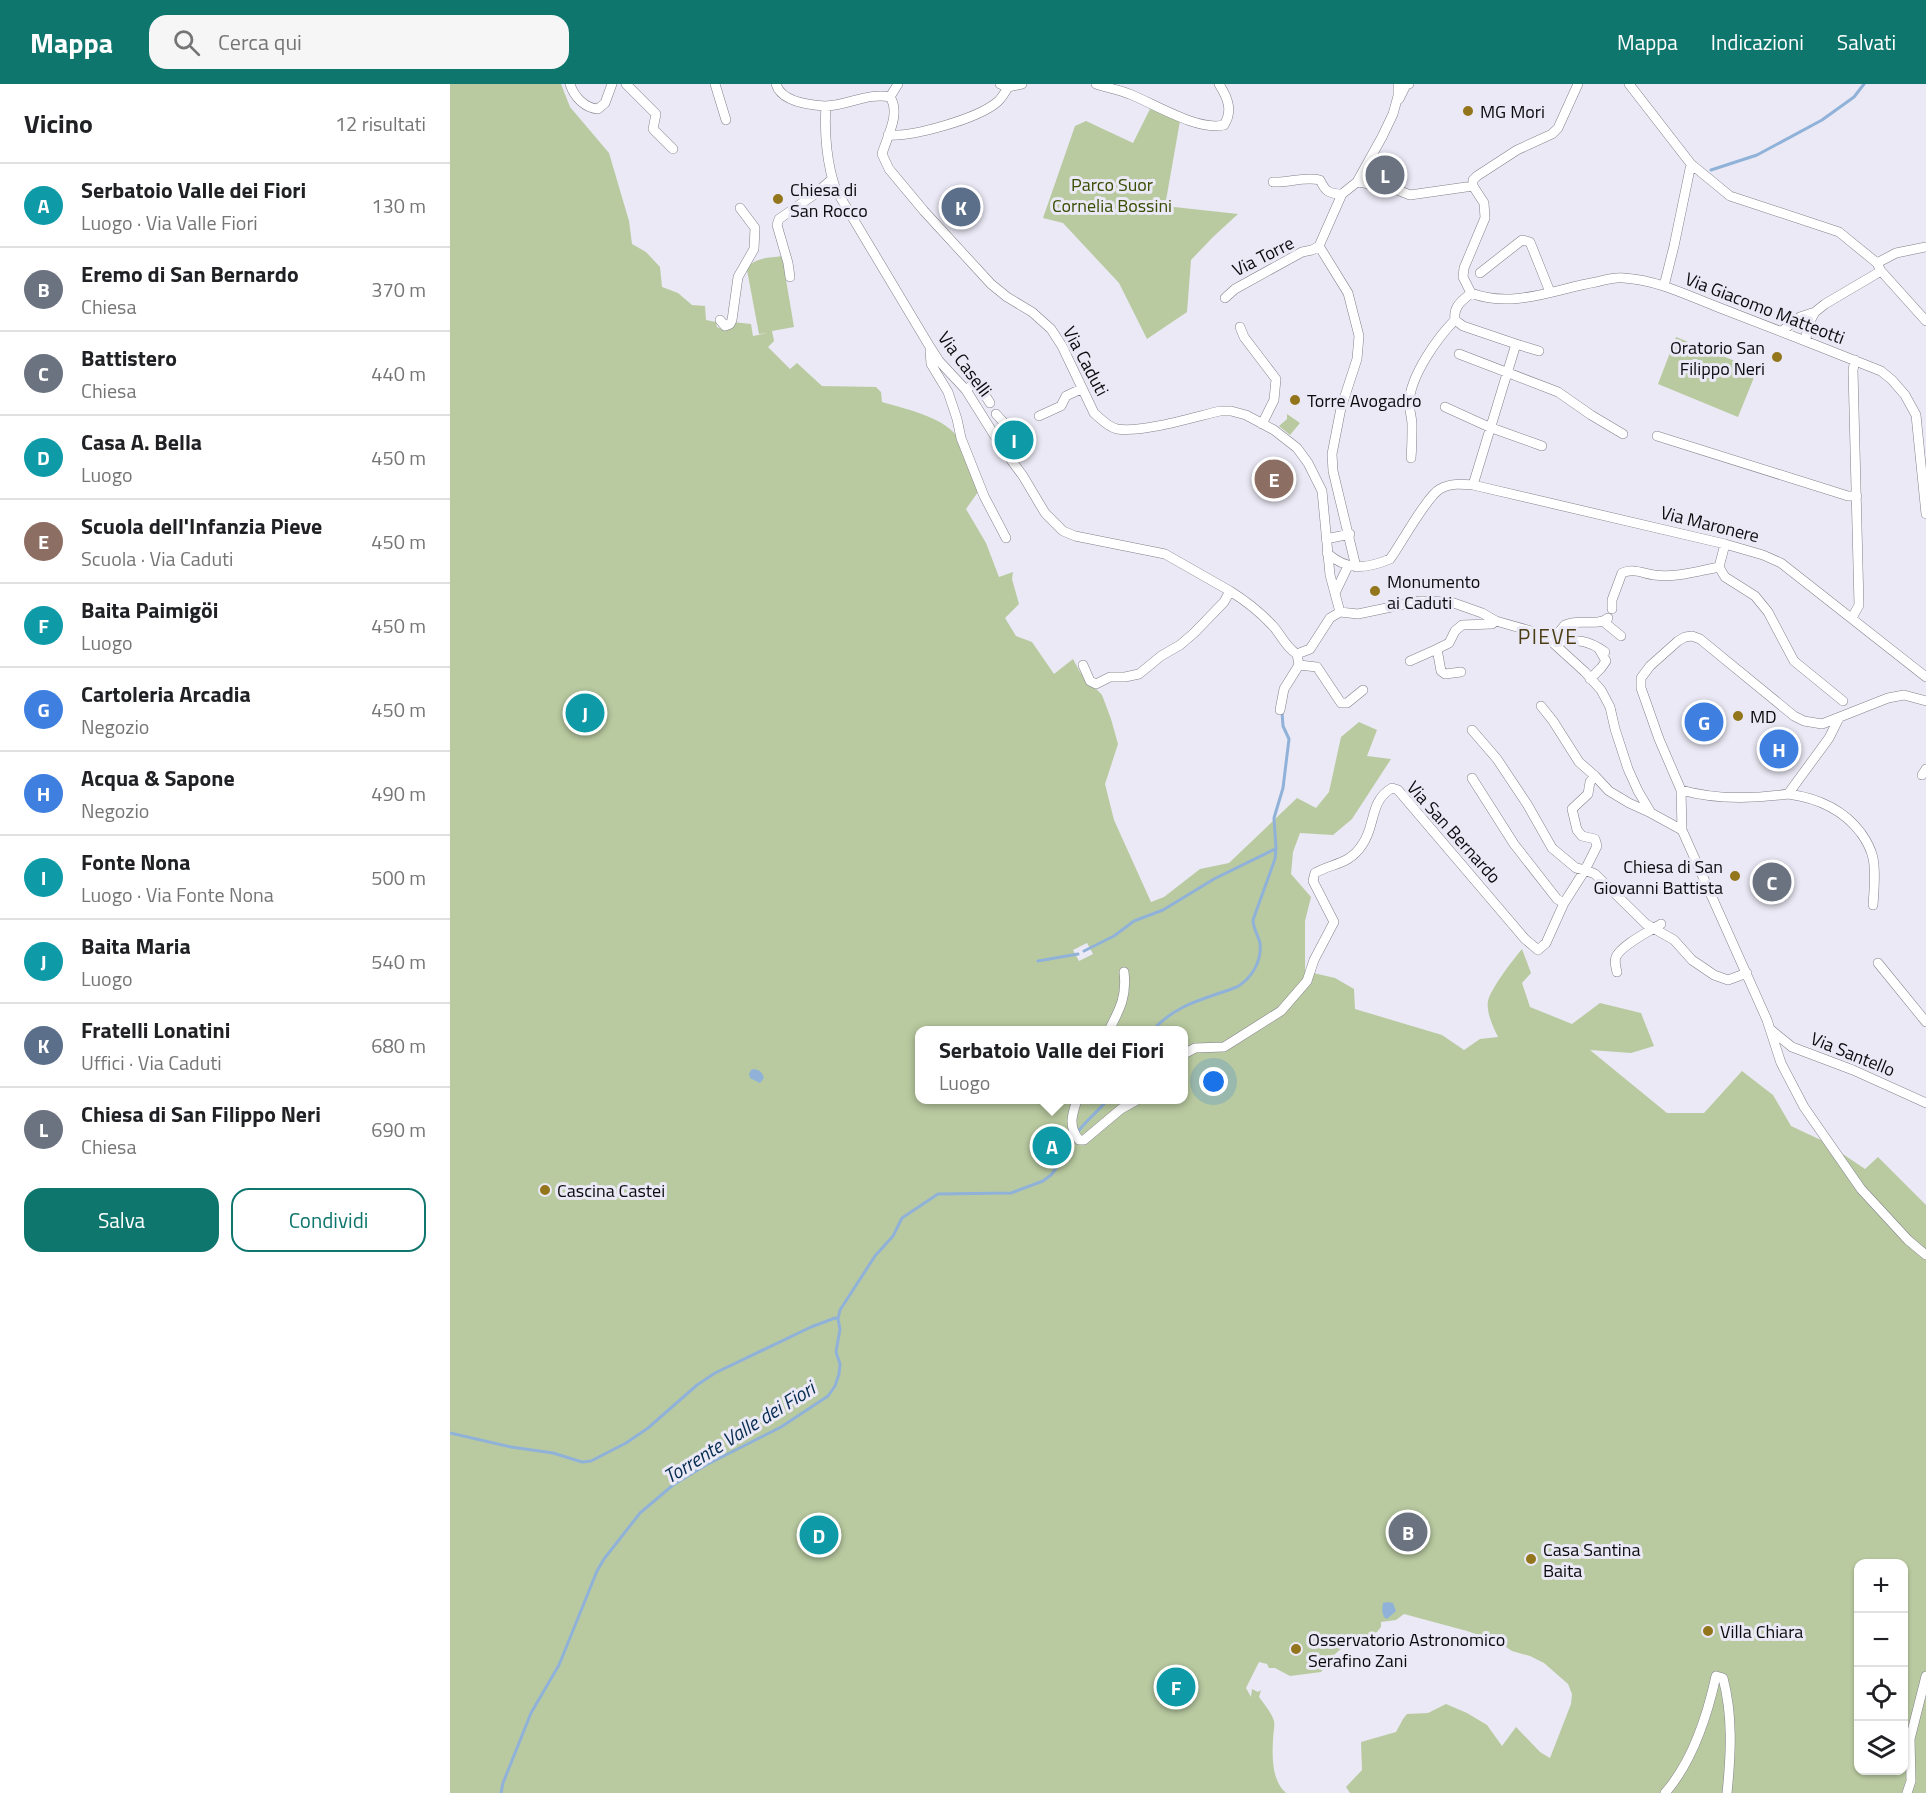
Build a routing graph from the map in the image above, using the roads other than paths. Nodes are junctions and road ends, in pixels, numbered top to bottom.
1 (570, 84) edge
2 (612, 84) edge
3 (626, 84) edge
4 (715, 84) edge
5 (776, 84) edge
6 (898, 84) edge
7 (1022, 84) edge
8 (1096, 84) edge
9 (1219, 84) edge
10 (1398, 84) edge
11 (1409, 84) edge
12 (1578, 84) edge
13 (1629, 84) edge
14 (1006, 85) edge
15 (890, 97) junction
16 (826, 106) junction
17 (1394, 108) junction
18 (726, 120) dead end
19 (888, 135) junction
20 (673, 149) dead end
21 (1691, 164) junction
22 (832, 179) junction
23 (1273, 182) dead end
24 (1361, 183) junction
25 (1473, 186) junction
26 (1340, 199) junction
27 (740, 208) dead end
28 (1319, 246) junction
29 (1926, 248) edge
30 (1879, 267) junction
31 (1480, 273) dead end
32 (790, 277) dead end
33 (1664, 286) junction
34 (1550, 292) junction
35 (1471, 293) junction
36 (1225, 298) dead end
37 (1815, 312) junction
38 (720, 320) dead end
39 (1455, 320) junction
40 (1926, 321) edge
41 (1240, 327) dead end
42 (1782, 331) junction
43 (1806, 341) junction
44 (1516, 344) junction
45 (930, 347) junction
46 (1539, 351) dead end
47 (1459, 354) dead end
48 (1855, 360) junction
49 (1507, 372) junction
50 (1081, 389) junction
51 (966, 390) junction
52 (990, 403) dead end
53 (1445, 406) dead end
54 (996, 414) dead end
55 (1039, 416) dead end
56 (1262, 424) junction
57 (1011, 426) dead end
58 (1489, 427) junction
59 (1623, 434) dead end
60 (1657, 436) dead end
61 (1542, 446) dead end
62 (1411, 458) dead end
63 (1473, 485) junction
64 (1857, 496) junction
65 (1926, 514) edge
66 (1350, 534) junction
67 (1006, 538) dead end
68 (1326, 539) junction
69 (1725, 544) junction
70 (1327, 553) junction
71 (1352, 566) junction
72 (1719, 567) junction
73 (1230, 591) junction
74 (1335, 593) junction
75 (1612, 609) dead end
76 (1340, 612) junction
77 (1851, 618) junction
78 (1496, 621) junction
79 (1538, 633) junction
80 (1621, 636) dead end
81 (1552, 642) junction
82 (1437, 649) junction
83 (1297, 654) junction
84 (1410, 660) dead end
85 (1299, 665) junction
86 (1083, 666) dead end
87 (1461, 672) dead end
88 (1926, 677) edge
89 (1590, 679) junction
90 (1364, 690) dead end
91 (1843, 701) dead end
92 (1926, 701) edge
93 (1541, 706) dead end
94 (1280, 710) dead end
95 (1839, 718) junction
96 (1472, 730) dead end
97 (1595, 776) junction
98 (1472, 778) dead end
99 (1681, 790) junction
100 (1788, 794) junction
101 (1651, 813) junction
102 (1682, 830) junction
103 (1585, 870) junction
104 (1563, 903) junction
105 (1873, 905) dead end
106 (1658, 926) junction
107 (1878, 963) dead end
108 (1124, 972) dead end
109 (1617, 972) dead end
110 (1747, 973) junction
111 (1926, 1022) edge
112 (1111, 1026) edge
113 (1770, 1030) junction
114 (1188, 1052) edge
115 (1926, 1103) edge
116 (1076, 1104) edge
117 (1130, 1104) edge
118 (1926, 1255) edge
119 (1926, 1676) edge
120 (1665, 1793) edge
121 (1727, 1793) edge
122 (1907, 1793) edge

1 - 2 street
3 - 20 street
4 - 18 street
5 - 16 street
6 - 15 street
7 - 14 street
8 - 9 street
10 - 17 street
11 - 17 street
12 - 25 street
13 - 21 street
14 - 19 street
15 - 16 street
15 - 19 street, Via Caduti
16 - 22 street, Via Caselli
17 - 24 street
19 - 50 street, Via Caduti
21 - 30 street
21 - 33 street, Via Giacomo Matteotti
22 - 32 street
22 - 45 street, Via Caselli
23 - 26 street
24 - 25 street
24 - 26 street
25 - 35 street
26 - 28 street
27 - 38 street
28 - 36 street, Via Torre
28 - 66 street
29 - 30 street
30 - 37 street
30 - 40 street
31 - 34 street
33 - 34 street, Via Giacomo Matteotti
33 - 42 street, Via Giacomo Matteotti
34 - 35 street, Via Giacomo Matteotti
35 - 39 street
37 - 42 street
37 - 43 street
39 - 44 street
39 - 62 street
41 - 56 street
42 - 43 street, Via Giacomo Matteotti
43 - 48 street, Via Giacomo Matteotti
44 - 46 street
44 - 49 street
45 - 51 street, Via Caselli
45 - 67 street
47 - 49 street
48 - 64 street
48 - 65 street, Via Giacomo Matteotti
49 - 58 street
49 - 59 street
50 - 55 street
50 - 56 street, Via Caduti
51 - 52 street
51 - 73 street, Via Caselli
53 - 58 street
54 - 57 street
56 - 68 street, Via Caduti
58 - 61 street
58 - 63 street
60 - 64 street
63 - 69 street, Via Maronere
63 - 71 street, Via Maronere
64 - 77 street
66 - 68 street
66 - 71 street
68 - 70 street, Via Caduti
69 - 72 street
69 - 77 street, Via Maronere
70 - 71 street
70 - 74 street, Via Caduti
71 - 74 street
72 - 75 street
72 - 91 street
73 - 83 street, Via Caselli
73 - 86 street
74 - 76 street, Via Caduti
76 - 78 street
76 - 83 street
77 - 88 street, Via Maronere
78 - 79 street
78 - 82 street
79 - 80 street
79 - 81 street
81 - 89 street
81 - 89 street
82 - 84 street
82 - 87 street
83 - 85 street
85 - 90 street
85 - 94 street
89 - 101 street
92 - 95 street
93 - 97 street
95 - 99 street
95 - 100 street
96 - 103 street
97 - 101 street
97 - 103 street, Via San Bernardo
98 - 104 street, Via San Bernardo
99 - 100 street
99 - 102 street
100 - 105 street
101 - 102 street
102 - 110 street
103 - 104 street, Via San Bernardo
103 - 106 street
104 - 114 street, Via San Bernardo
106 - 109 street
106 - 110 street
107 - 111 street
108 - 112 street
110 - 113 street
113 - 115 street, Via Santello
113 - 118 street
116 - 117 street
119 - 122 street
120 - 121 street

